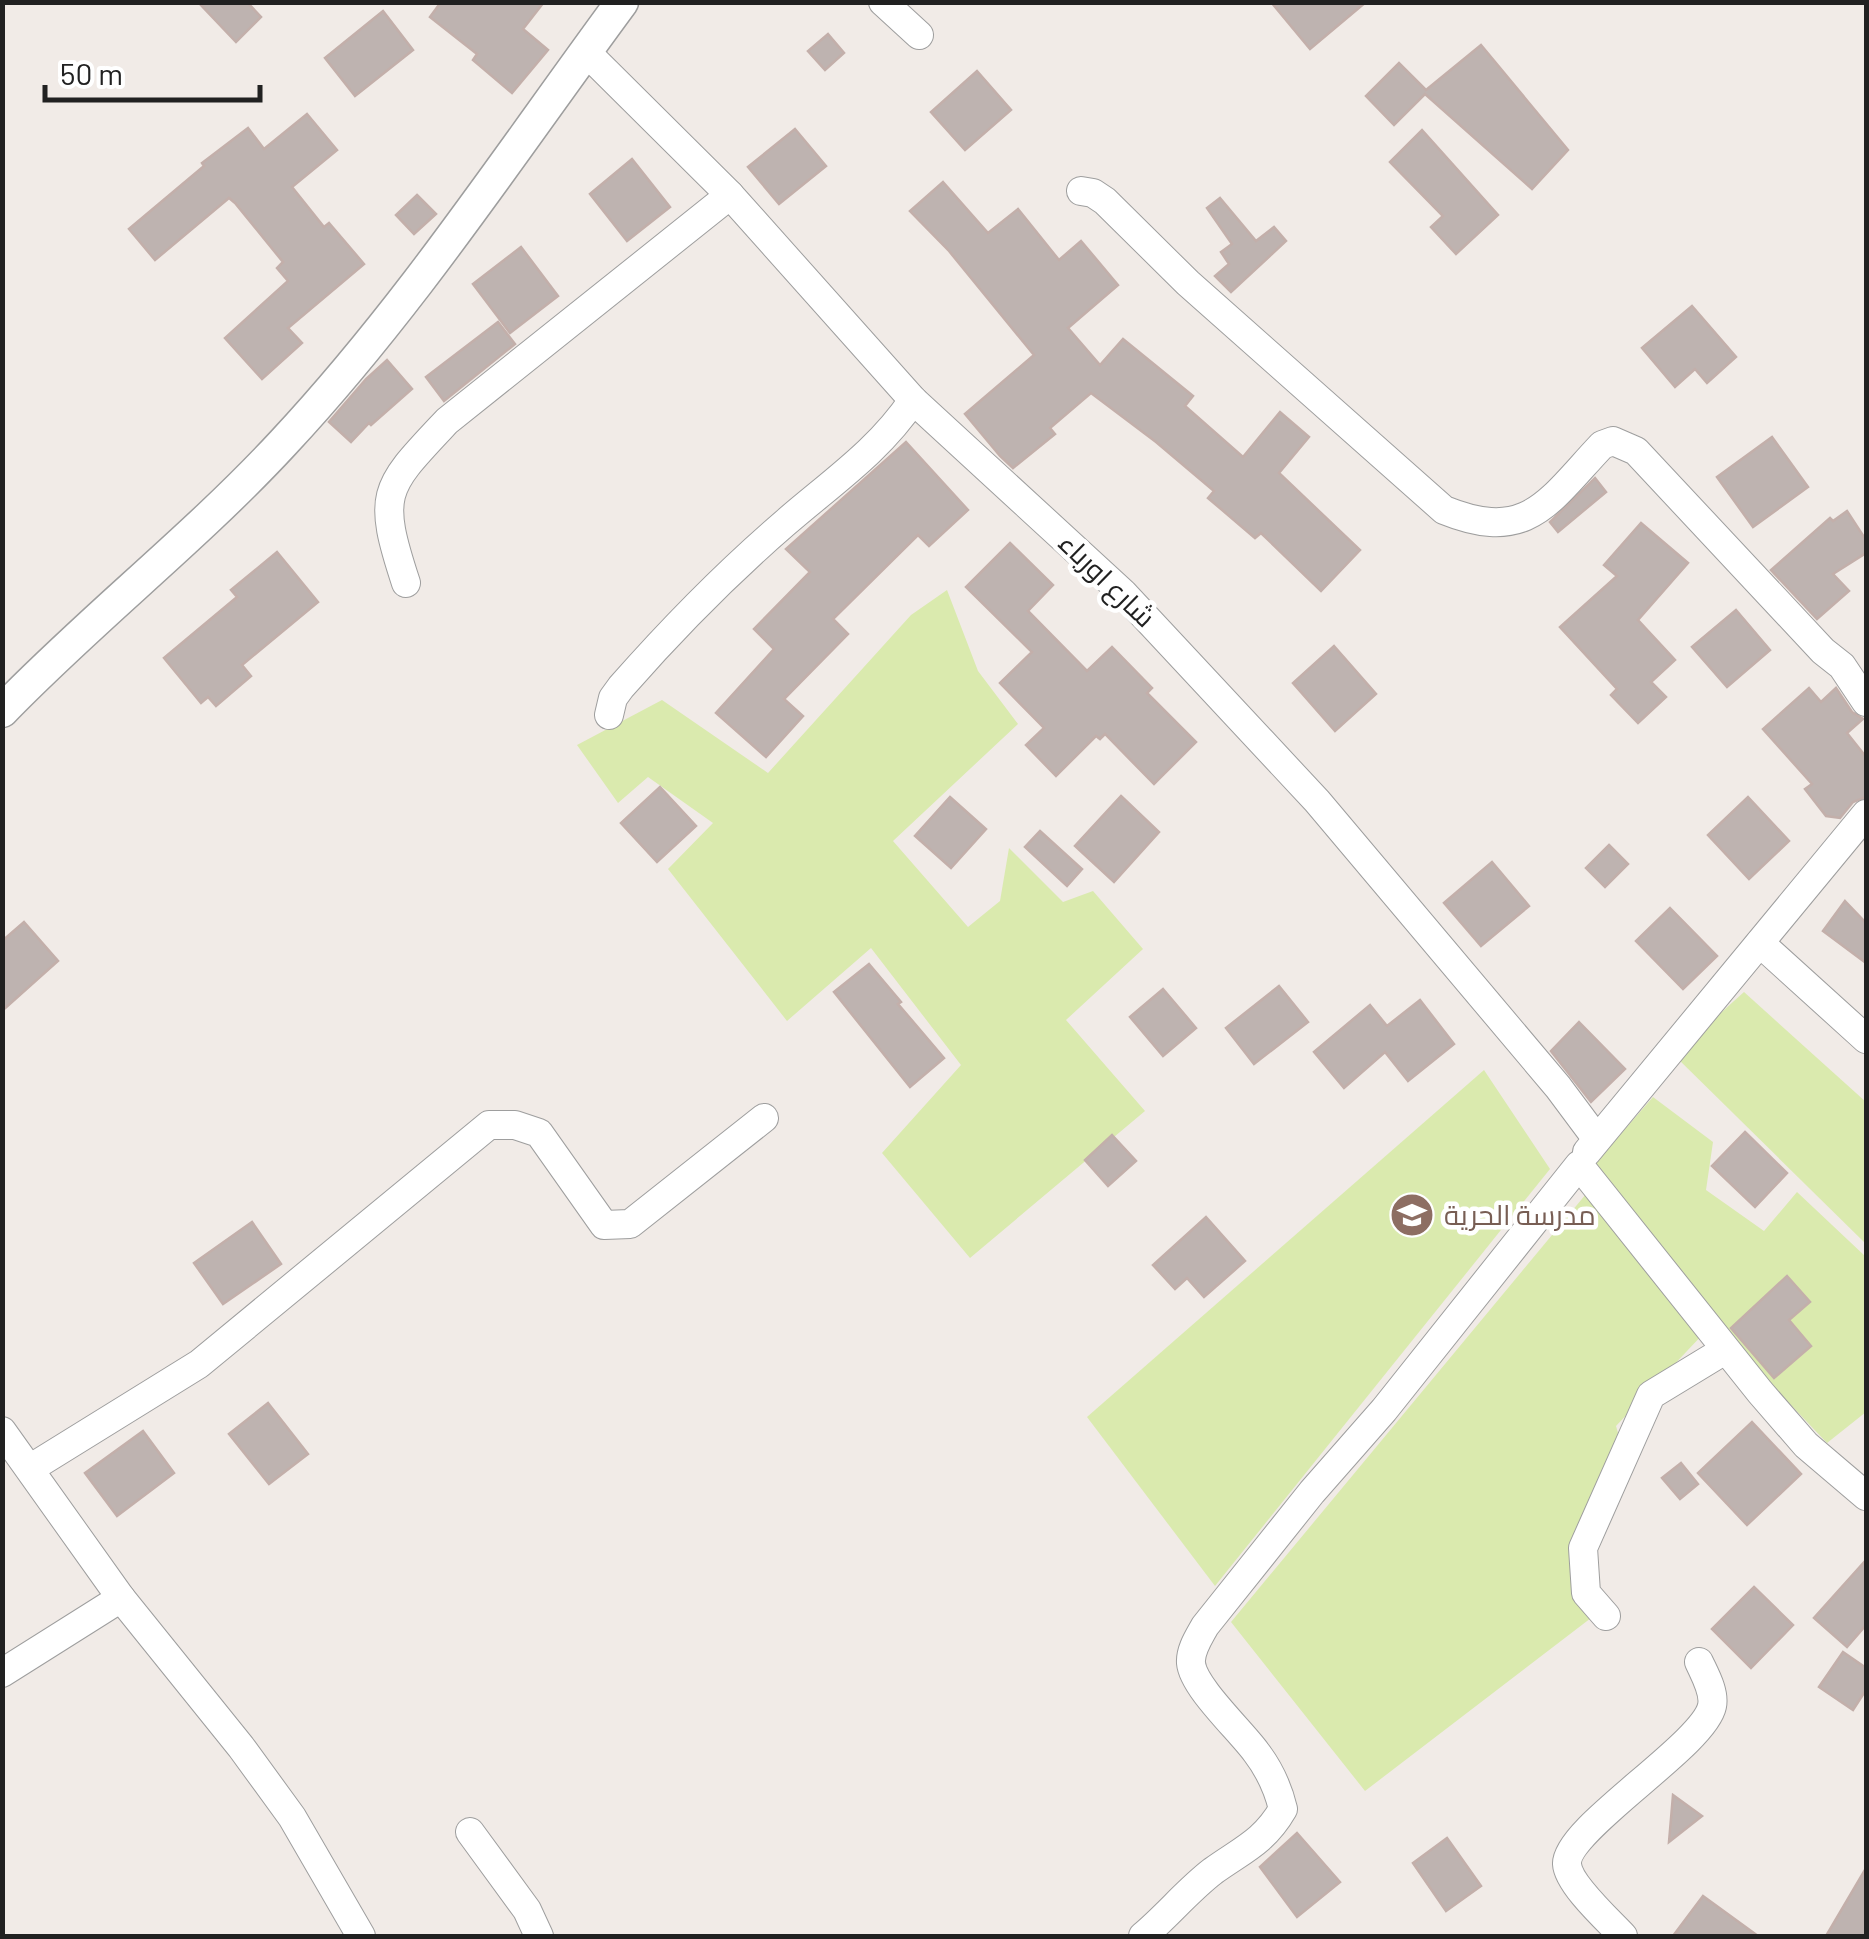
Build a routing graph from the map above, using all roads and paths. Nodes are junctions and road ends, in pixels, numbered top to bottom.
1 (622, 2) edge
2 (883, 2) edge
3 (920, 35) dead end
4 (586, 52) junction
5 (1081, 191) dead end
6 (730, 195) junction
7 (913, 400) junction
8 (406, 582) dead end
9 (1866, 702) edge
10 (2, 712) edge
11 (609, 715) dead end
12 (1866, 814) edge
13 (1760, 943) junction
14 (1866, 1039) edge
15 (764, 1118) dead end
16 (1596, 1138) junction
17 (1579, 1166) junction
18 (1725, 1350) junction
19 (2, 1431) edge
20 (31, 1468) junction
21 (1866, 1496) edge
22 (121, 1598) junction
23 (1606, 1616) dead end
24 (1699, 1662) dead end
25 (2, 1673) edge
26 (470, 1832) dead end
27 (361, 1936) edge
28 (539, 1936) edge
29 (1144, 1936) edge
30 (1623, 1936) edge

1 - 4 street
2 - 3 street
4 - 6 street, شارع اورباء
4 - 10 street
5 - 9 street
6 - 7 street, شارع اورباء
6 - 8 street
7 - 11 street
7 - 16 street, شارع اورباء
12 - 13 street
13 - 14 street
13 - 16 street
15 - 20 street
16 - 17 street
17 - 18 street
17 - 29 street
18 - 21 street
18 - 23 street
19 - 20 street
20 - 22 street
22 - 25 street
22 - 27 street
24 - 30 street
26 - 28 street

